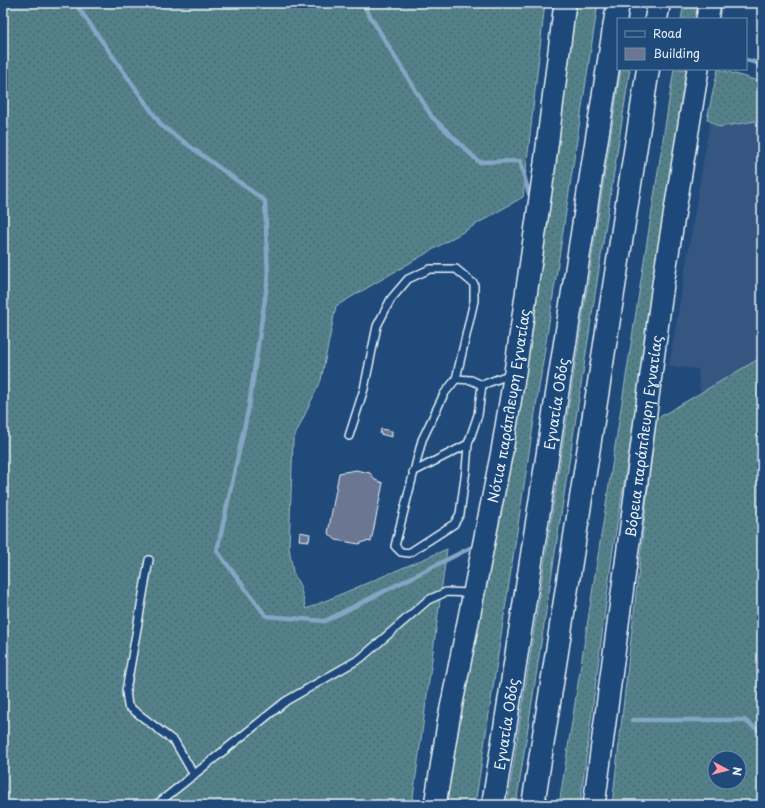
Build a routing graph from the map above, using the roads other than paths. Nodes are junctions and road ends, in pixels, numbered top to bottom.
1 (565, 3) edge
2 (618, 3) edge
3 (659, 3) edge
4 (710, 3) edge
5 (656, 18) edge
6 (707, 18) edge
7 (648, 70) edge
8 (698, 70) edge
9 (515, 372) junction
10 (456, 379) junction
11 (482, 385) junction
12 (348, 436) dead end
13 (468, 444) junction
14 (413, 472) junction
15 (149, 560) dead end
16 (475, 593) junction
17 (194, 775) junction
18 (156, 805) edge
19 (435, 805) edge
20 (493, 805) edge
21 (533, 805) edge
22 (594, 805) edge

1 - 9 street, Νότια παράπλευρη Εγνατίας
2 - 20 highway, Εγνατία Οδός
3 - 5 highway
4 - 6 street
7 - 21 highway
8 - 22 street, Βόρεια παράπλευρη Εγνατίας
9 - 11 lane
9 - 16 street, Νότια παράπλευρη Εγνατίας
10 - 11 lane
10 - 12 lane
10 - 14 lane
11 - 13 lane
13 - 14 lane
13 - 14 lane
15 - 17 lane
16 - 17 lane
16 - 19 street, Νότια παράπλευρη Εγνατίας
17 - 18 lane

